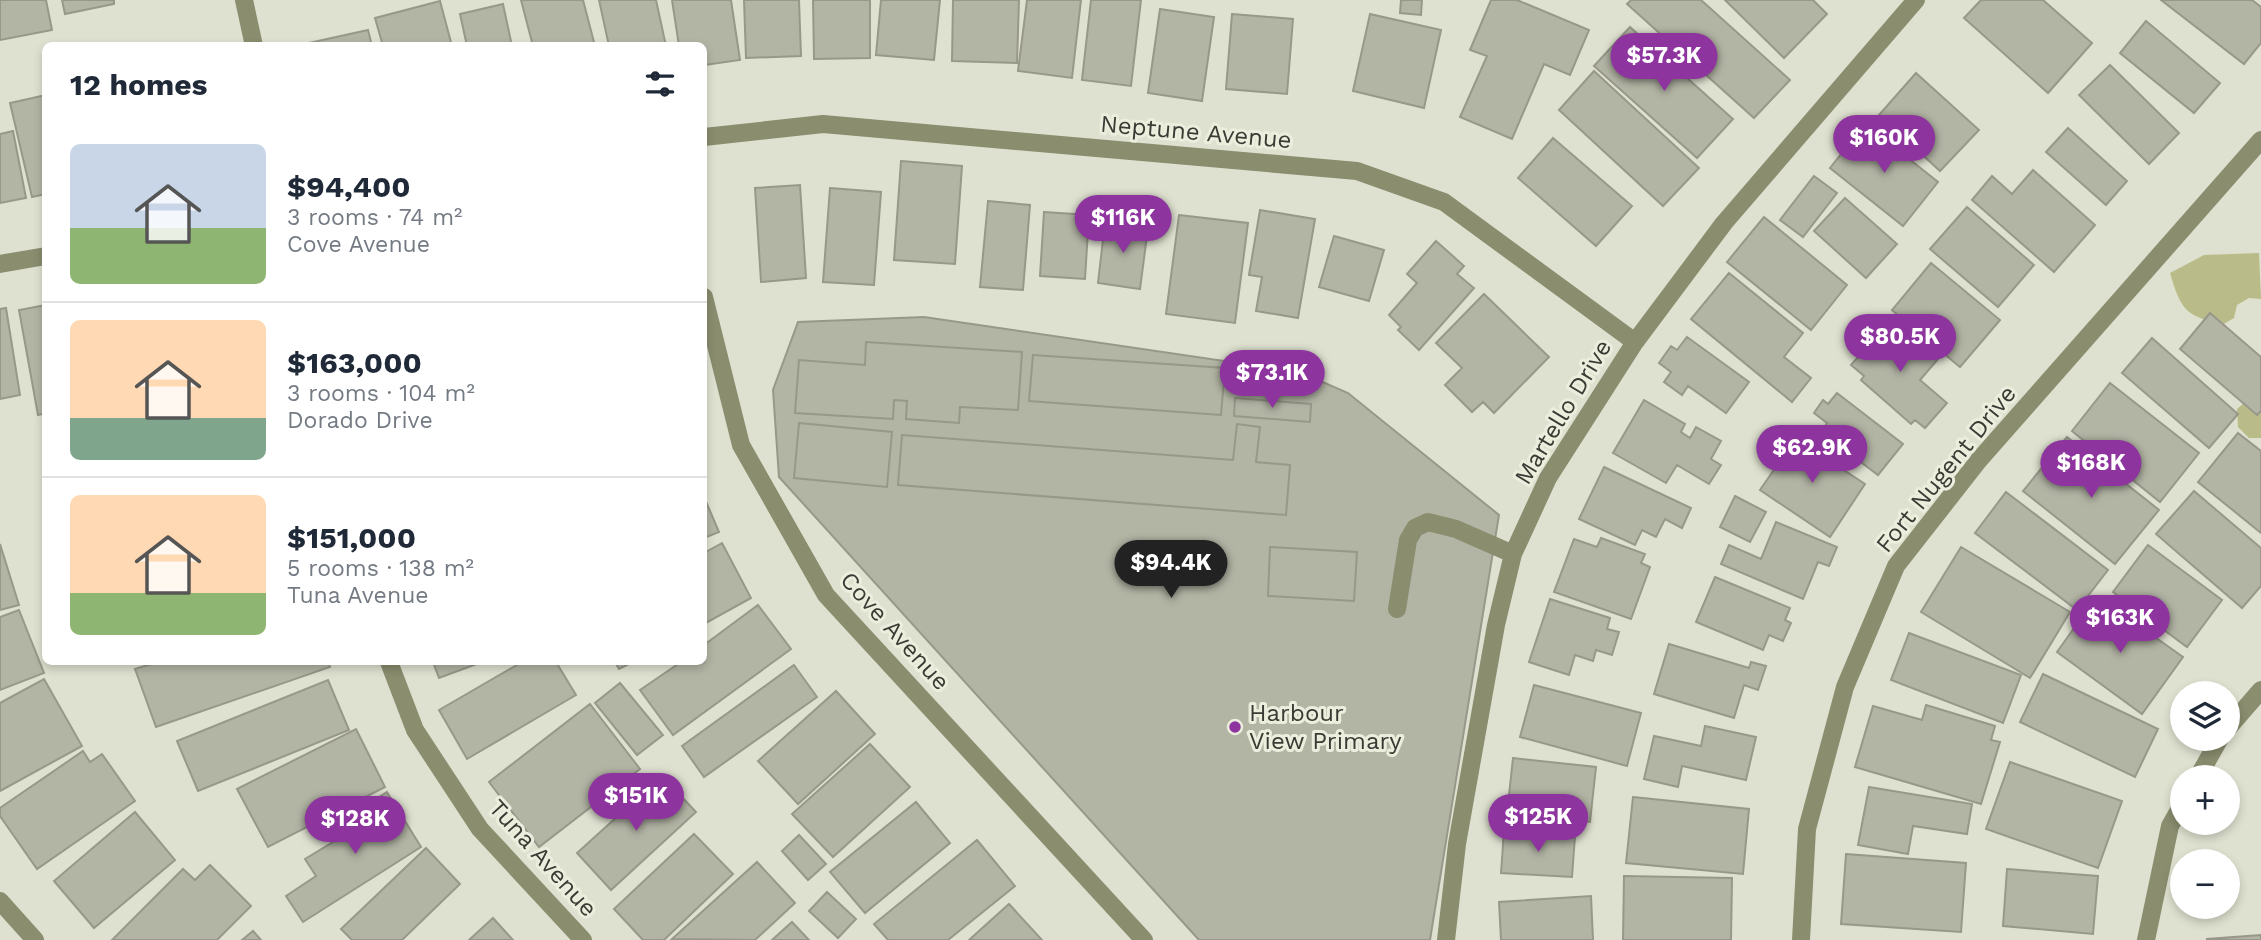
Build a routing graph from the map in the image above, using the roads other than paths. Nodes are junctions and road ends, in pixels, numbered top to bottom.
1 (244, 0) edge
2 (1916, 0) edge
3 (253, 42) edge
4 (707, 137) edge
5 (2261, 140) edge
6 (42, 257) edge
7 (0, 264) edge
8 (707, 309) edge
9 (1634, 342) junction
10 (1513, 554) junction
11 (1397, 609) dead end
12 (390, 665) edge
13 (2261, 690) edge
14 (2240, 714) edge
15 (2170, 826) edge
16 (0, 901) edge
17 (36, 940) edge
18 (583, 940) edge
19 (1144, 940) edge
20 (1446, 940) edge
21 (1801, 940) edge
22 (2146, 940) edge

1 - 3 street
2 - 9 street, Martello Drive
4 - 9 street, Neptune Avenue
5 - 21 street, Fort Nugent Drive
6 - 7 street
8 - 19 street, Cove Avenue
9 - 10 street, Martello Drive
10 - 11 street
10 - 20 street, Martello Drive
12 - 18 street, Tuna Avenue
13 - 14 street
15 - 22 street
16 - 17 street

